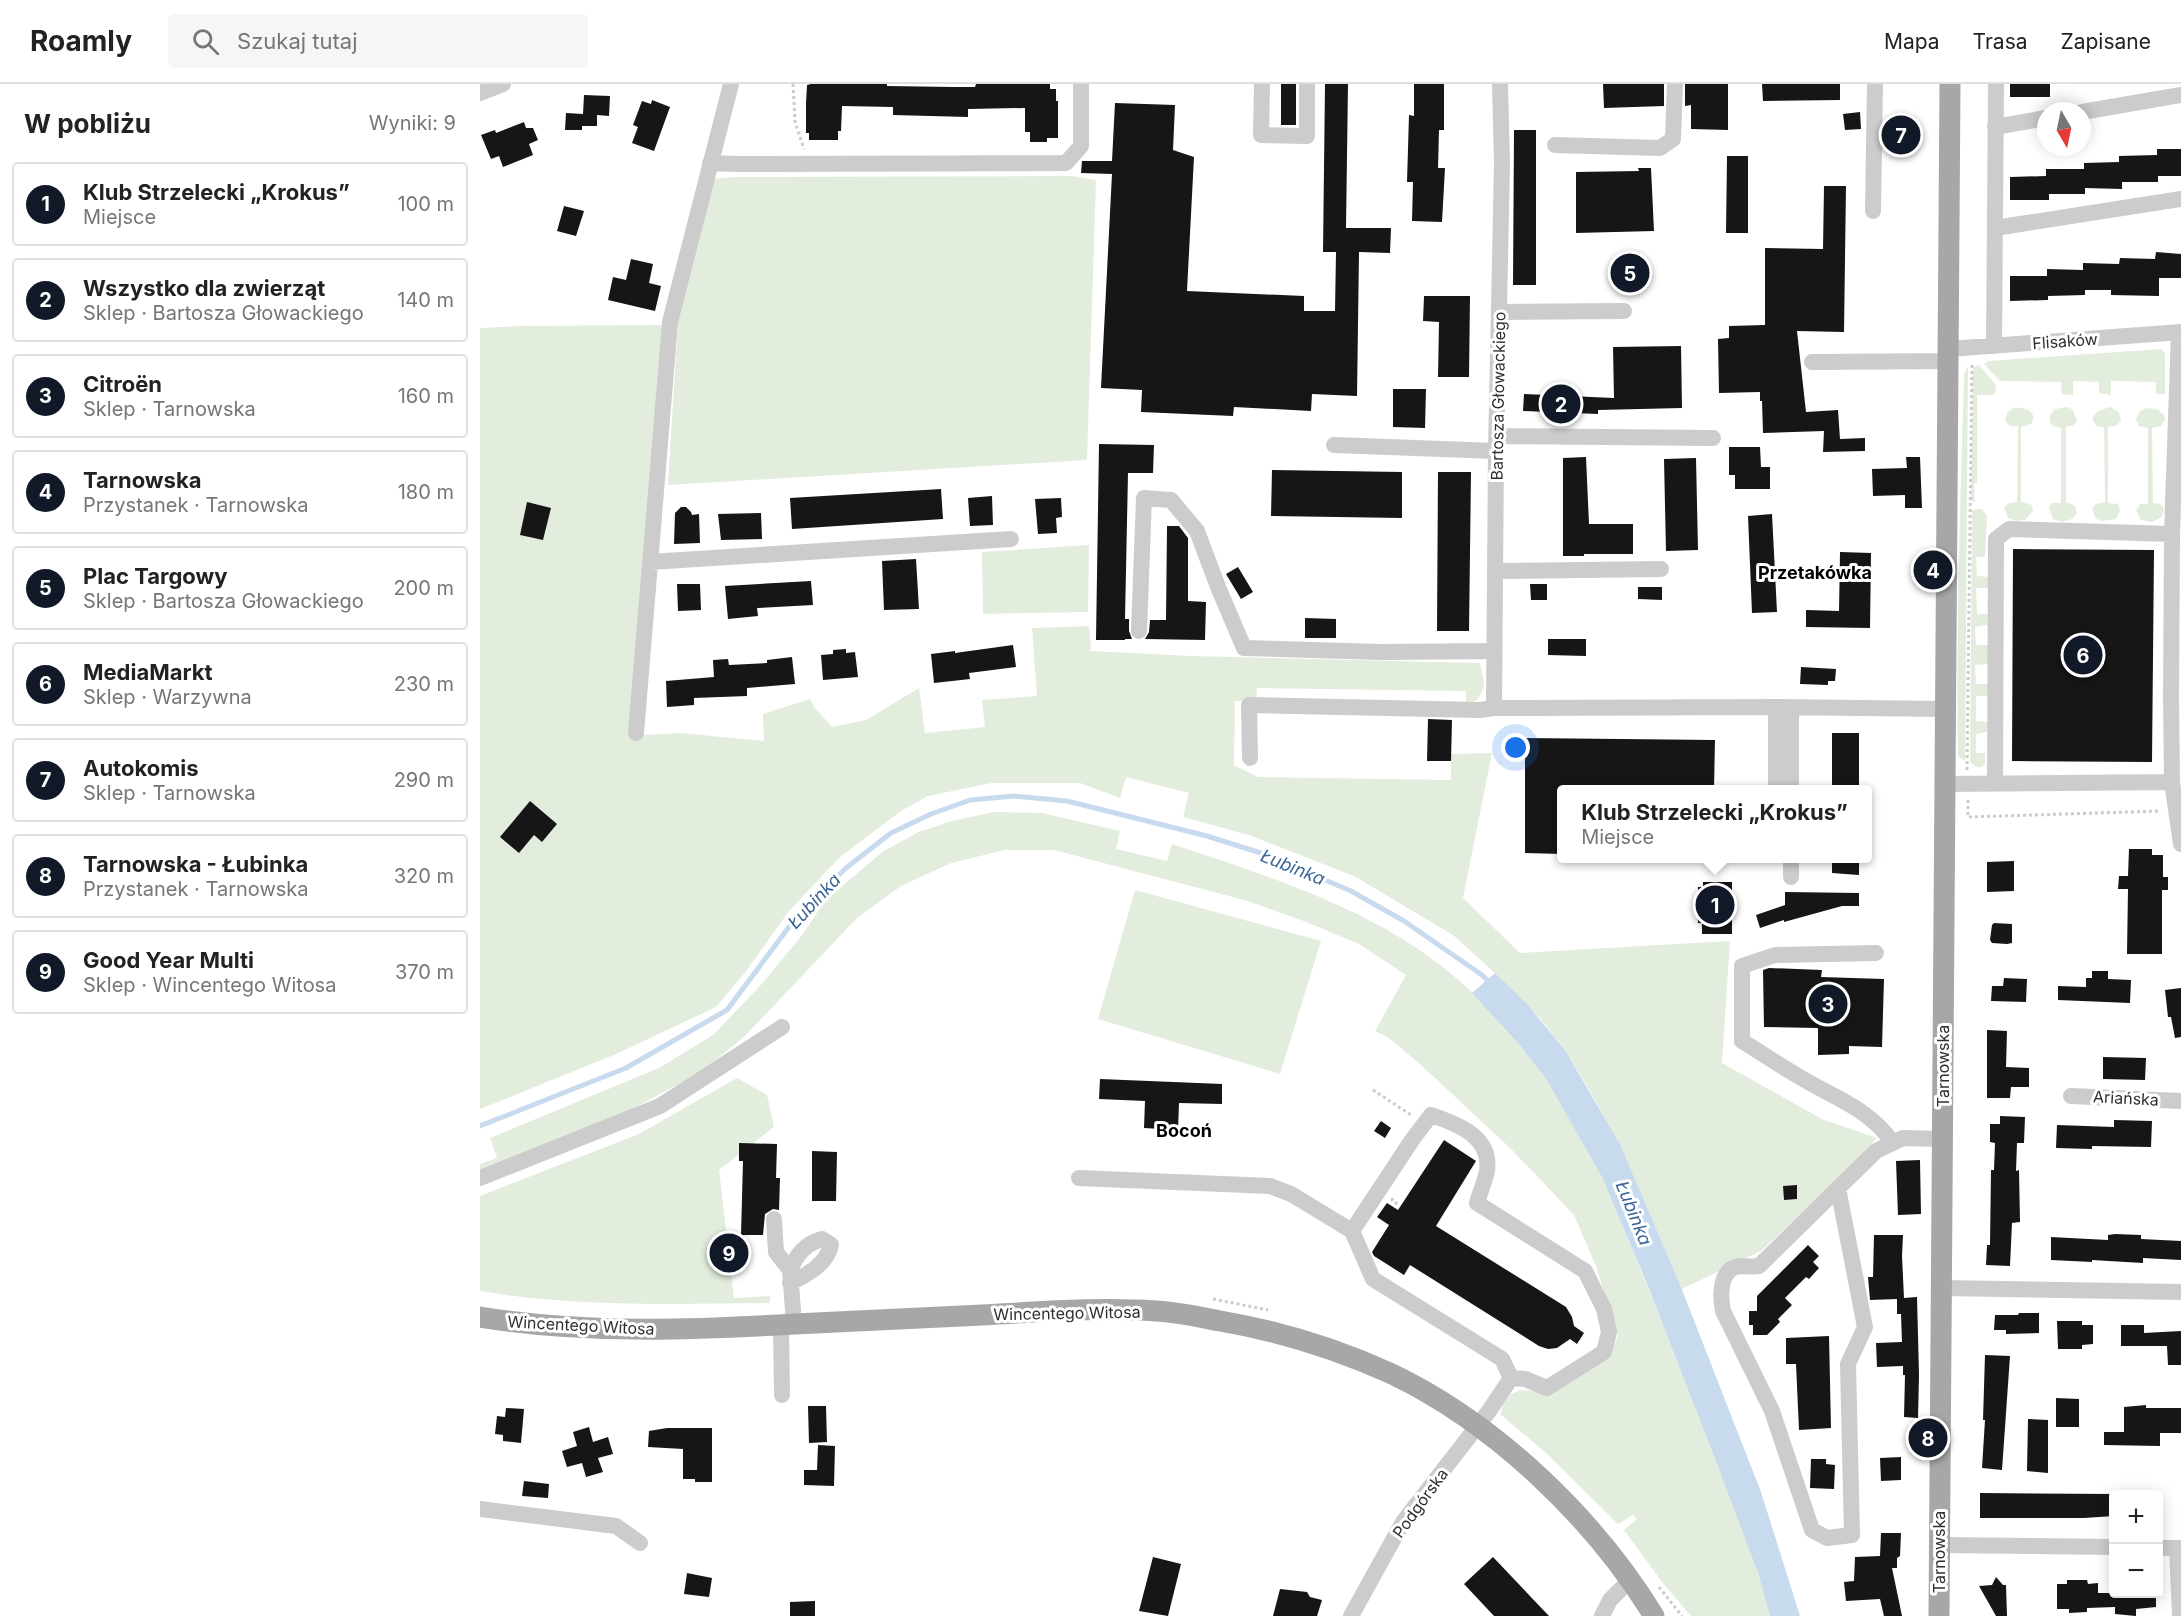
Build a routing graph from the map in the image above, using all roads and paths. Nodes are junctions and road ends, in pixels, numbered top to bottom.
1 (731, 84) edge
2 (793, 84) edge
3 (1081, 84) edge
4 (1262, 84) edge
5 (1307, 84) edge
6 (1500, 84) edge
7 (1675, 84) edge
8 (1875, 84) edge
9 (1950, 84) edge
10 (1996, 84) edge
11 (2181, 95) edge
12 (2091, 110) edge
13 (2037, 120) edge
14 (1995, 127) junction
15 (1555, 145) dead end
16 (710, 163) junction
17 (808, 164) junction
18 (2181, 199) edge
19 (1873, 211) dead end
20 (1995, 228) junction
21 (1624, 311) dead end
22 (1500, 312) junction
23 (2180, 332) edge
24 (1994, 346) junction
25 (1949, 355) junction
26 (1972, 361) dead end
27 (1812, 362) dead end
28 (1713, 438) dead end
29 (1496, 444) junction
30 (1334, 445) dead end
31 (2172, 534) junction
32 (1011, 540) dead end
33 (650, 562) junction
34 (1661, 568) dead end
35 (1495, 571) junction
36 (1139, 631) dead end
37 (1494, 651) junction
38 (1783, 707) junction
39 (1494, 708) junction
40 (1944, 710) junction
41 (636, 733) dead end
42 (1250, 758) dead end
43 (2172, 782) junction
44 (1945, 784) junction
45 (1967, 784) junction
46 (1995, 784) junction
47 (1776, 785) edge
48 (1791, 785) edge
49 (2176, 810) junction
50 (2181, 844) edge
51 (1791, 863) edge
52 (1791, 877) dead end
53 (1876, 953) dead end
54 (782, 1027) dead end
55 (2071, 1096) dead end
56 (2181, 1101) edge
57 (1942, 1139) junction
58 (1893, 1143) junction
59 (480, 1178) edge
60 (1079, 1178) dead end
61 (1838, 1188) junction
62 (774, 1219) dead end
63 (1352, 1231) junction
64 (1941, 1288) junction
65 (2181, 1292) edge
66 (1202, 1297) dead end
67 (1268, 1310) dead end
68 (480, 1317) edge
69 (787, 1325) junction
70 (1511, 1378) junction
71 (783, 1395) dead end
72 (1478, 1426) junction
73 (480, 1509) edge
74 (640, 1544) dead end
75 (1939, 1545) junction
76 (2109, 1547) edge
77 (2163, 1548) edge
78 (2179, 1548) edge
79 (1630, 1580) junction
80 (1653, 1580) dead end
81 (1350, 1616) edge
82 (1602, 1616) edge
83 (1654, 1616) edge
84 (1682, 1616) edge
85 (1939, 1616) edge
86 (2180, 1616) edge

1 - 16 street
2 - 17 path
3 - 17 street
4 - 5 street
6 - 22 street, Bartosza Głowackiego
7 - 15 street
8 - 19 street
9 - 25 main road, Tarnowska
10 - 14 street
11 - 12 street
13 - 14 street
14 - 20 street
16 - 17 street
16 - 33 street
18 - 20 street
20 - 24 street
21 - 22 street
22 - 29 street, Bartosza Głowackiego
23 - 24 street, Flisaków
23 - 31 street
24 - 25 street, Flisaków
25 - 27 street, Flisaków
25 - 40 main road, Tarnowska
26 - 45 path
28 - 29 street
29 - 30 street
29 - 35 street, Bartosza Głowackiego
31 - 43 street
31 - 46 street
32 - 33 street
33 - 41 street
34 - 35 street
35 - 37 street, Bartosza Głowackiego
36 - 37 street
37 - 39 street, Bartosza Głowackiego
38 - 39 street
38 - 40 street
38 - 47 street
38 - 48 street
39 - 42 street
40 - 44 main road, Tarnowska
43 - 46 street
43 - 49 street
44 - 45 street
44 - 57 main road, Tarnowska
45 - 46 street
45 - 49 path
49 - 50 street
51 - 52 street
53 - 58 street
54 - 59 street
55 - 56 street, Ariańska
57 - 58 street
57 - 64 main road, Tarnowska
58 - 61 street
60 - 63 street
61 - 61 street
62 - 69 street
63 - 70 street
63 - 70 street
64 - 65 street
64 - 75 main road, Tarnowska
66 - 67 path
68 - 69 main road, Wincentego Witosa
69 - 71 street
69 - 72 main road, Wincentego Witosa
70 - 72 street, Podgórska
72 - 79 main road, Wincentego Witosa
72 - 81 street, Podgórska
73 - 74 street
75 - 76 street
75 - 85 main road, Tarnowska
77 - 78 street
78 - 86 street
79 - 82 street
79 - 83 main road, Wincentego Witosa
80 - 84 path

